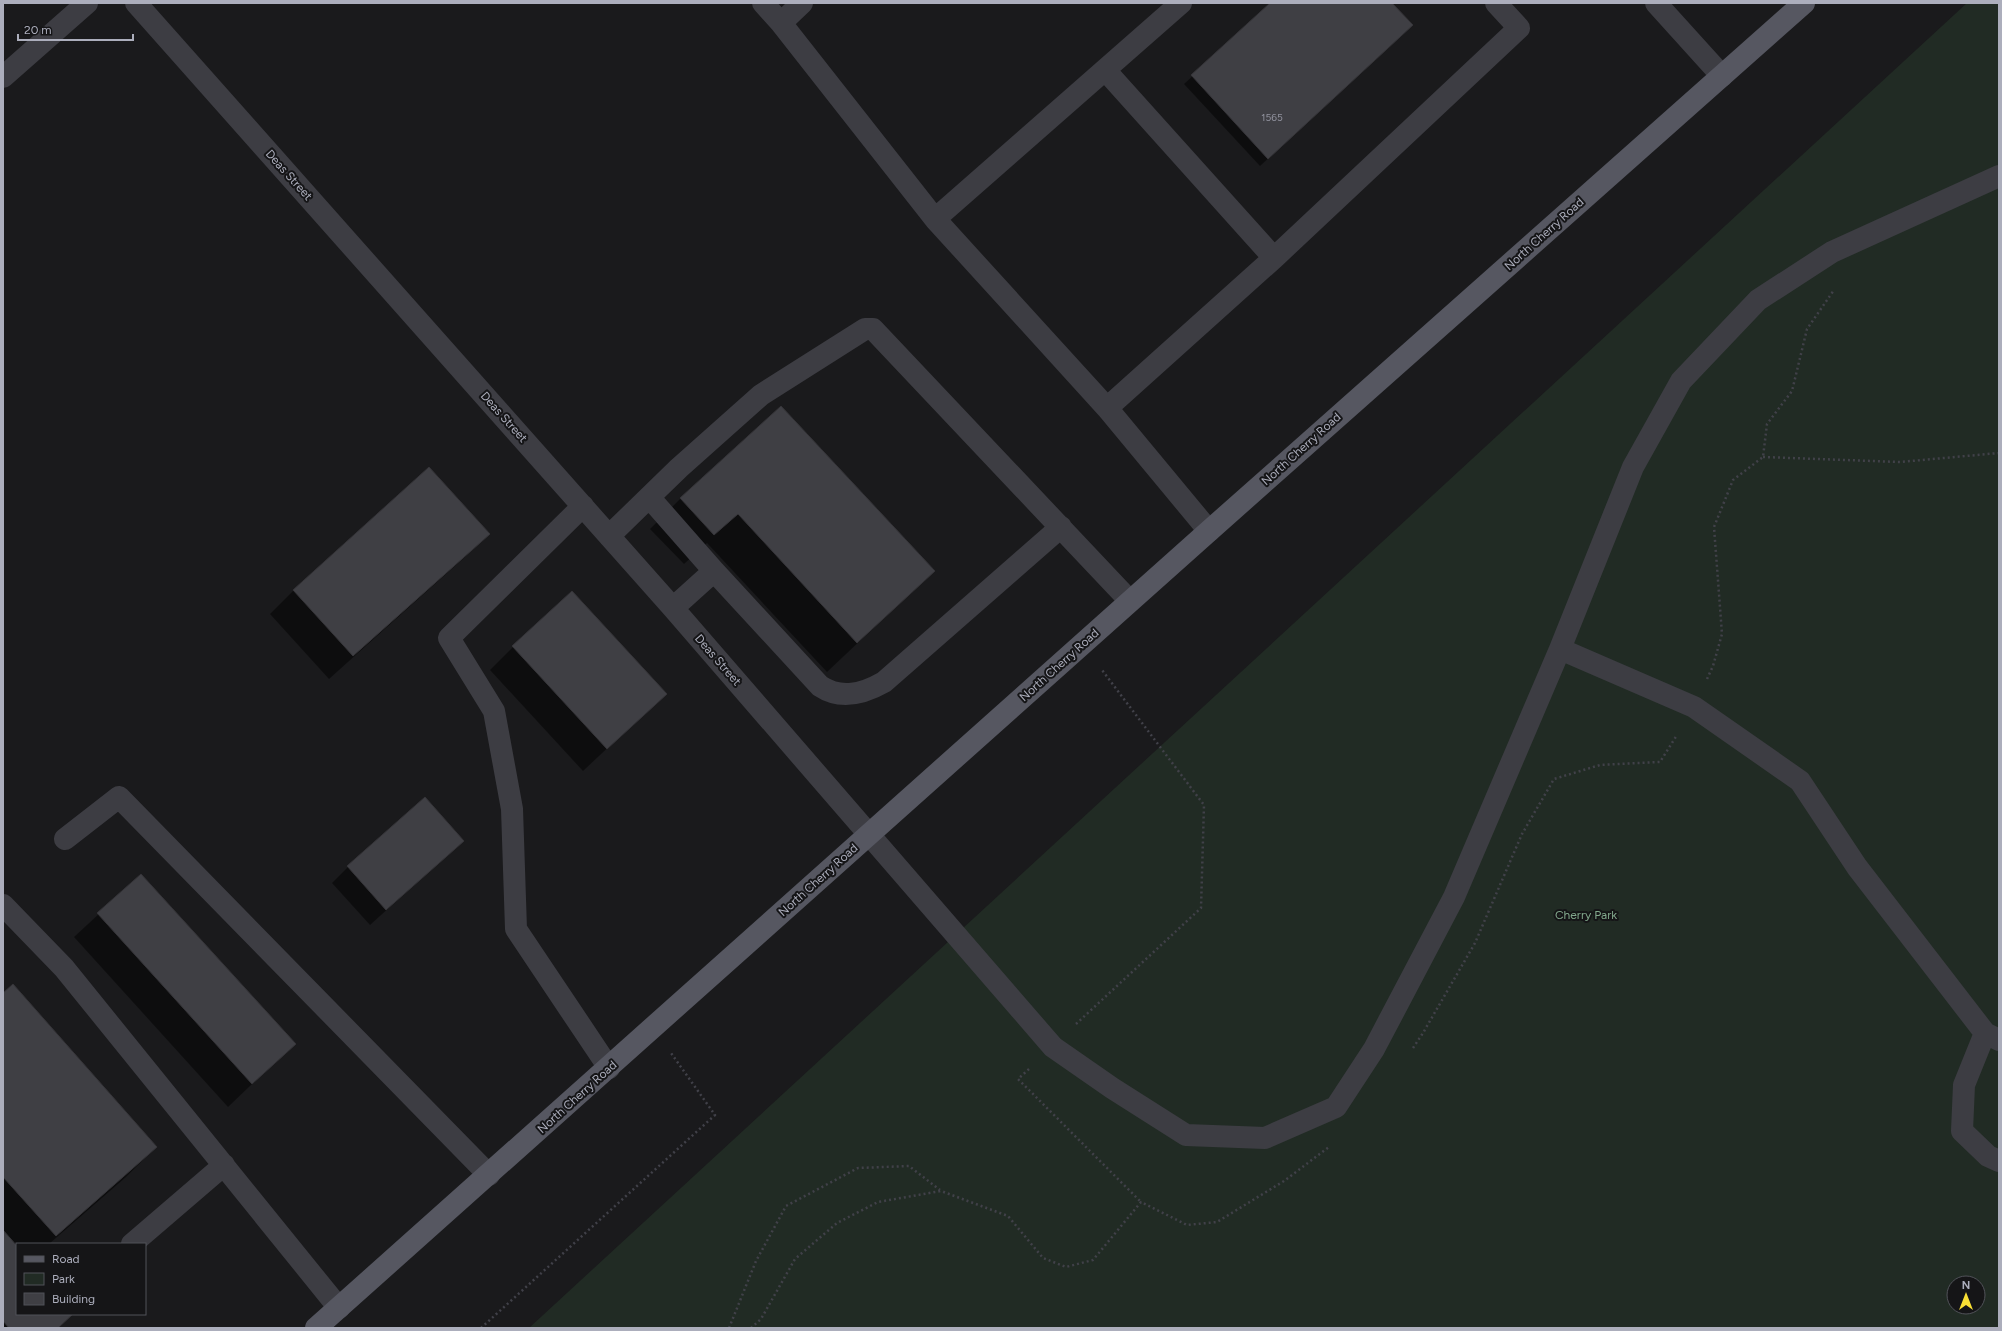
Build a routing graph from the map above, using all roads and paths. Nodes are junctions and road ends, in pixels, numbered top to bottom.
1 (87, 3) edge
2 (136, 3) edge
3 (763, 3) edge
4 (802, 3) edge
5 (1181, 3) edge
6 (1496, 3) edge
7 (1656, 3) edge
8 (1804, 3) edge
9 (781, 23) junction
10 (1106, 71) junction
11 (1722, 76) junction
12 (3, 77) edge
13 (1999, 176) edge
14 (934, 219) junction
15 (1274, 258) junction
16 (1838, 284) dead end
17 (1107, 408) junction
18 (1999, 453) edge
19 (1763, 456) junction
20 (649, 497) junction
21 (583, 506) junction
22 (1061, 527) junction
23 (1209, 531) junction
24 (609, 536) junction
25 (714, 571) junction
26 (1130, 601) junction
27 (673, 608) junction
28 (1083, 644) junction
29 (1560, 649) junction
30 (1694, 707) junction
31 (870, 834) junction
32 (65, 839) dead end
33 (3, 905) edge
34 (653, 1028) junction
35 (1992, 1036) edge
36 (1053, 1047) junction
37 (1410, 1052) dead end
38 (609, 1068) junction
39 (1334, 1143) dead end
40 (1999, 1161) edge
41 (224, 1165) junction
42 (489, 1176) junction
43 (941, 1191) junction
44 (1141, 1202) junction
45 (133, 1243) edge
46 (339, 1308) junction
47 (316, 1328) edge
48 (481, 1328) edge
49 (729, 1328) edge
50 (751, 1328) edge

1 - 12 street
2 - 21 street, Deas Street
3 - 9 street
4 - 9 street
5 - 10 street
6 - 15 street
7 - 11 street
8 - 11 main road, North Cherry Road
9 - 14 street
10 - 14 street
10 - 15 street
11 - 23 main road, North Cherry Road
13 - 29 street, Deas Street
14 - 17 street
15 - 17 street
16 - 19 path
17 - 23 street
18 - 19 path
19 - 30 path
20 - 22 street
20 - 24 street
20 - 25 street
21 - 24 street, Deas Street
21 - 38 street
22 - 25 street
22 - 26 street
23 - 26 main road, North Cherry Road
24 - 27 street, Deas Street
25 - 27 street
26 - 28 main road, North Cherry Road
27 - 31 street, Deas Street
28 - 31 main road, North Cherry Road
28 - 36 path
29 - 30 street
29 - 36 street, Deas Street
30 - 35 street
30 - 37 path
31 - 34 main road, North Cherry Road
31 - 36 street, Deas Street
32 - 42 street
33 - 41 street
34 - 38 main road, North Cherry Road
34 - 48 path
35 - 40 street
36 - 44 path
38 - 42 main road, North Cherry Road
39 - 44 path
41 - 45 street
41 - 46 street
42 - 46 main road, North Cherry Road
43 - 44 path
43 - 49 path
43 - 50 path
46 - 47 main road, North Cherry Road

